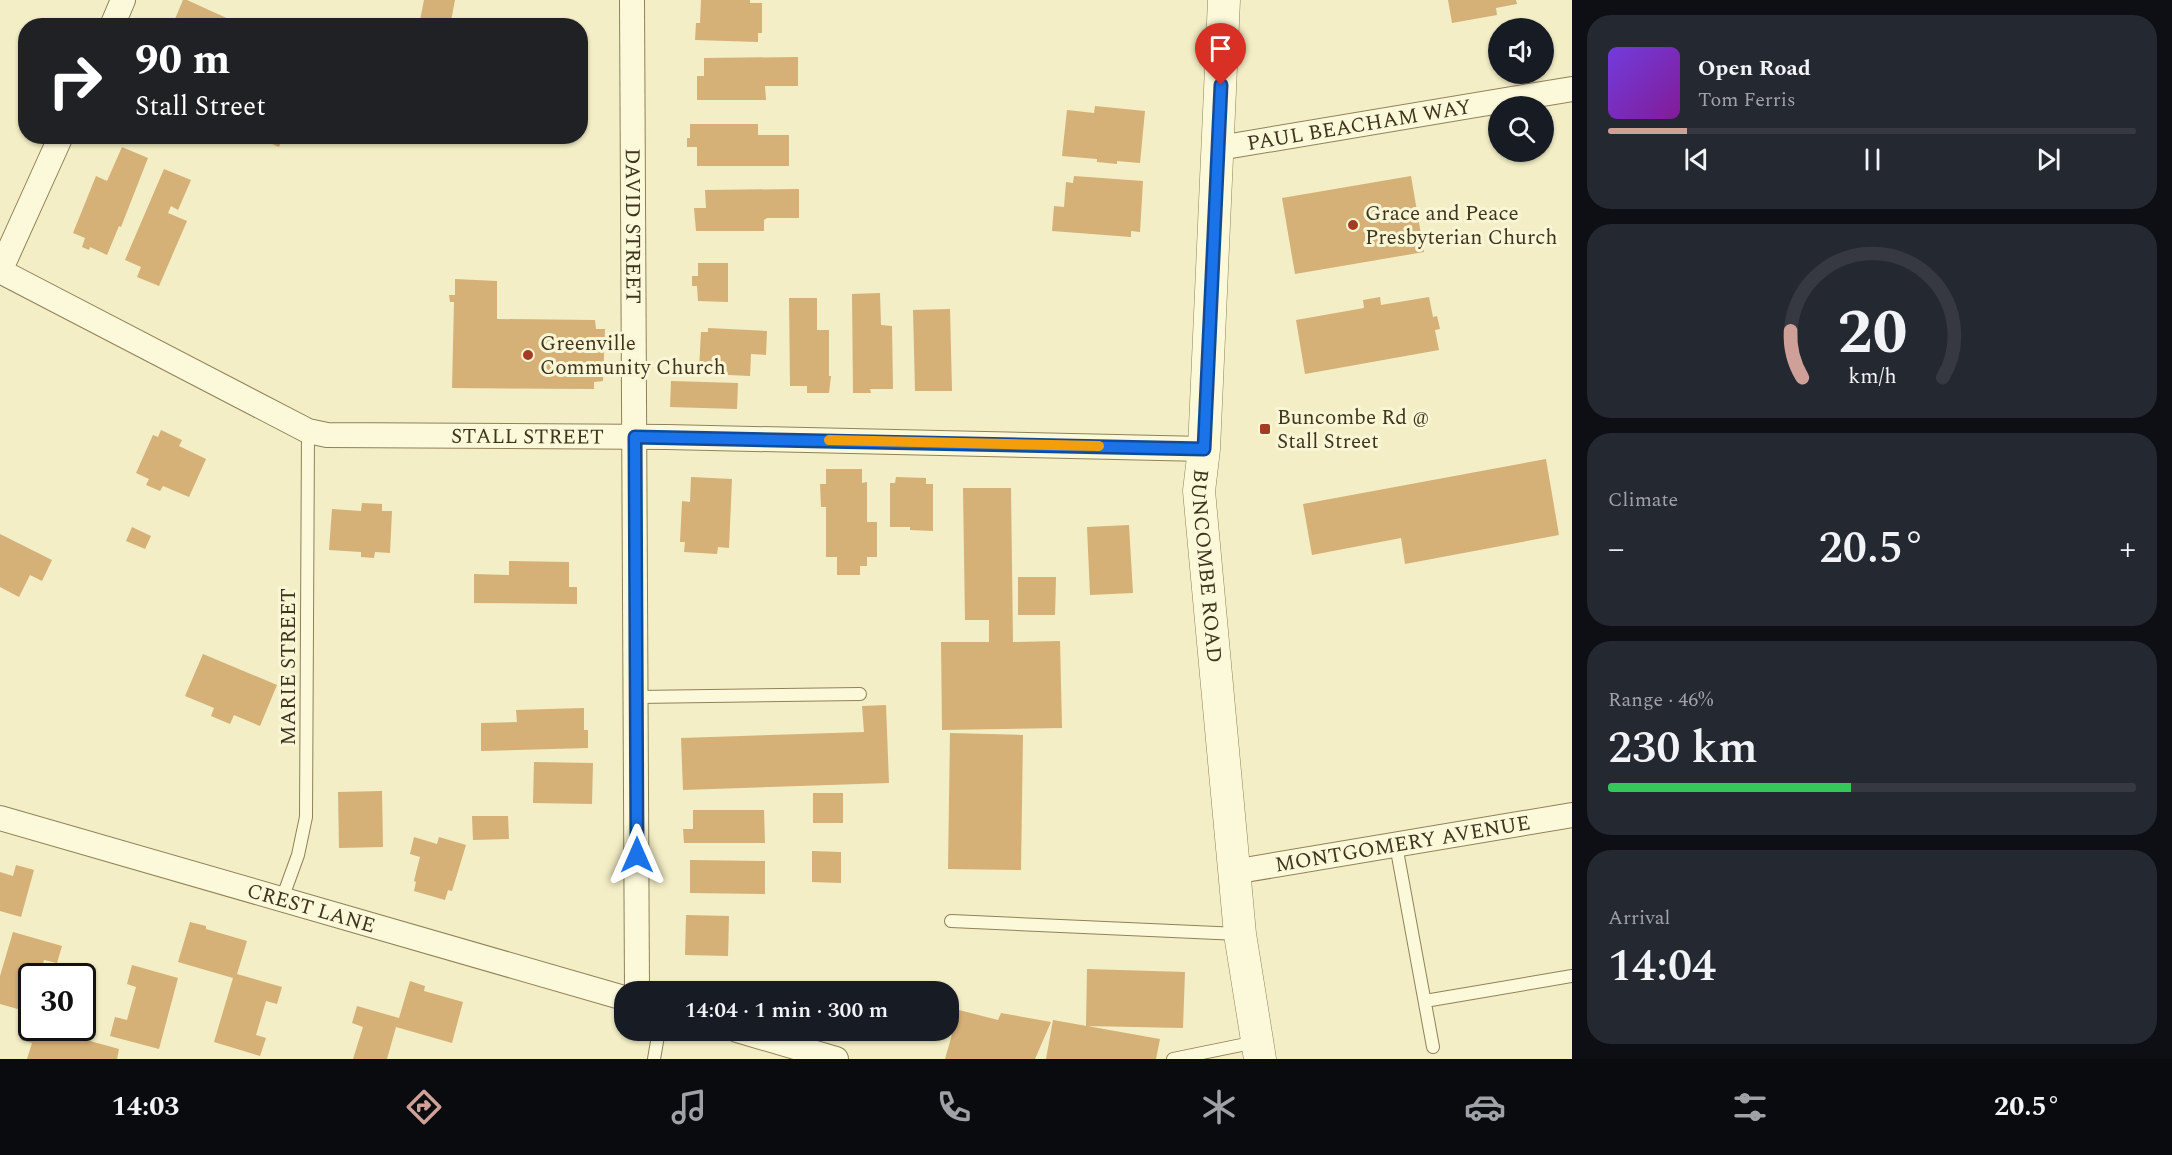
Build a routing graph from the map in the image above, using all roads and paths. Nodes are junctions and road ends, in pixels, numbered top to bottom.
1 (123, 0) edge
2 (632, 0) edge
3 (1224, 0) edge
4 (115, 18) edge
5 (1572, 89) edge
6 (57, 144) edge
7 (1219, 148) junction
8 (0, 271) edge
9 (309, 431) junction
10 (635, 437) junction
11 (1204, 449) junction
12 (860, 694) dead end
13 (637, 697) junction
14 (1572, 815) edge
15 (0, 818) edge
16 (1396, 845) junction
17 (1233, 872) junction
18 (282, 899) junction
19 (951, 921) dead end
20 (1240, 934) junction
21 (1572, 976) edge
22 (637, 981) edge
23 (614, 995) edge
24 (1425, 1001) junction
25 (657, 1041) edge
26 (775, 1041) edge
27 (1433, 1047) dead end
28 (1259, 1050) edge
29 (1214, 1055) edge
30 (654, 1059) edge
31 (836, 1059) edge
32 (1173, 1059) edge

1 - 4 street
2 - 10 street, DAVID STREET
3 - 7 street, BUNCOMBE ROAD
5 - 7 street, PAUL BEACHAM WAY
6 - 8 street
7 - 11 street, BUNCOMBE ROAD
8 - 9 street, STALL STREET
9 - 10 street, STALL STREET
9 - 18 lane, MARIE STREET
10 - 11 street, STALL STREET
10 - 13 street, DAVID STREET
11 - 17 street, BUNCOMBE ROAD
12 - 13 lane
13 - 22 street, DAVID STREET
14 - 16 street, MONTGOMERY AVENUE
15 - 18 street, CREST LANE
16 - 17 street, MONTGOMERY AVENUE
16 - 24 lane
17 - 20 street, BUNCOMBE ROAD
18 - 23 street, CREST LANE
19 - 20 lane
20 - 28 street, BUNCOMBE ROAD
21 - 24 lane
24 - 27 lane
25 - 30 lane
26 - 31 street
28 - 29 lane
29 - 32 lane

